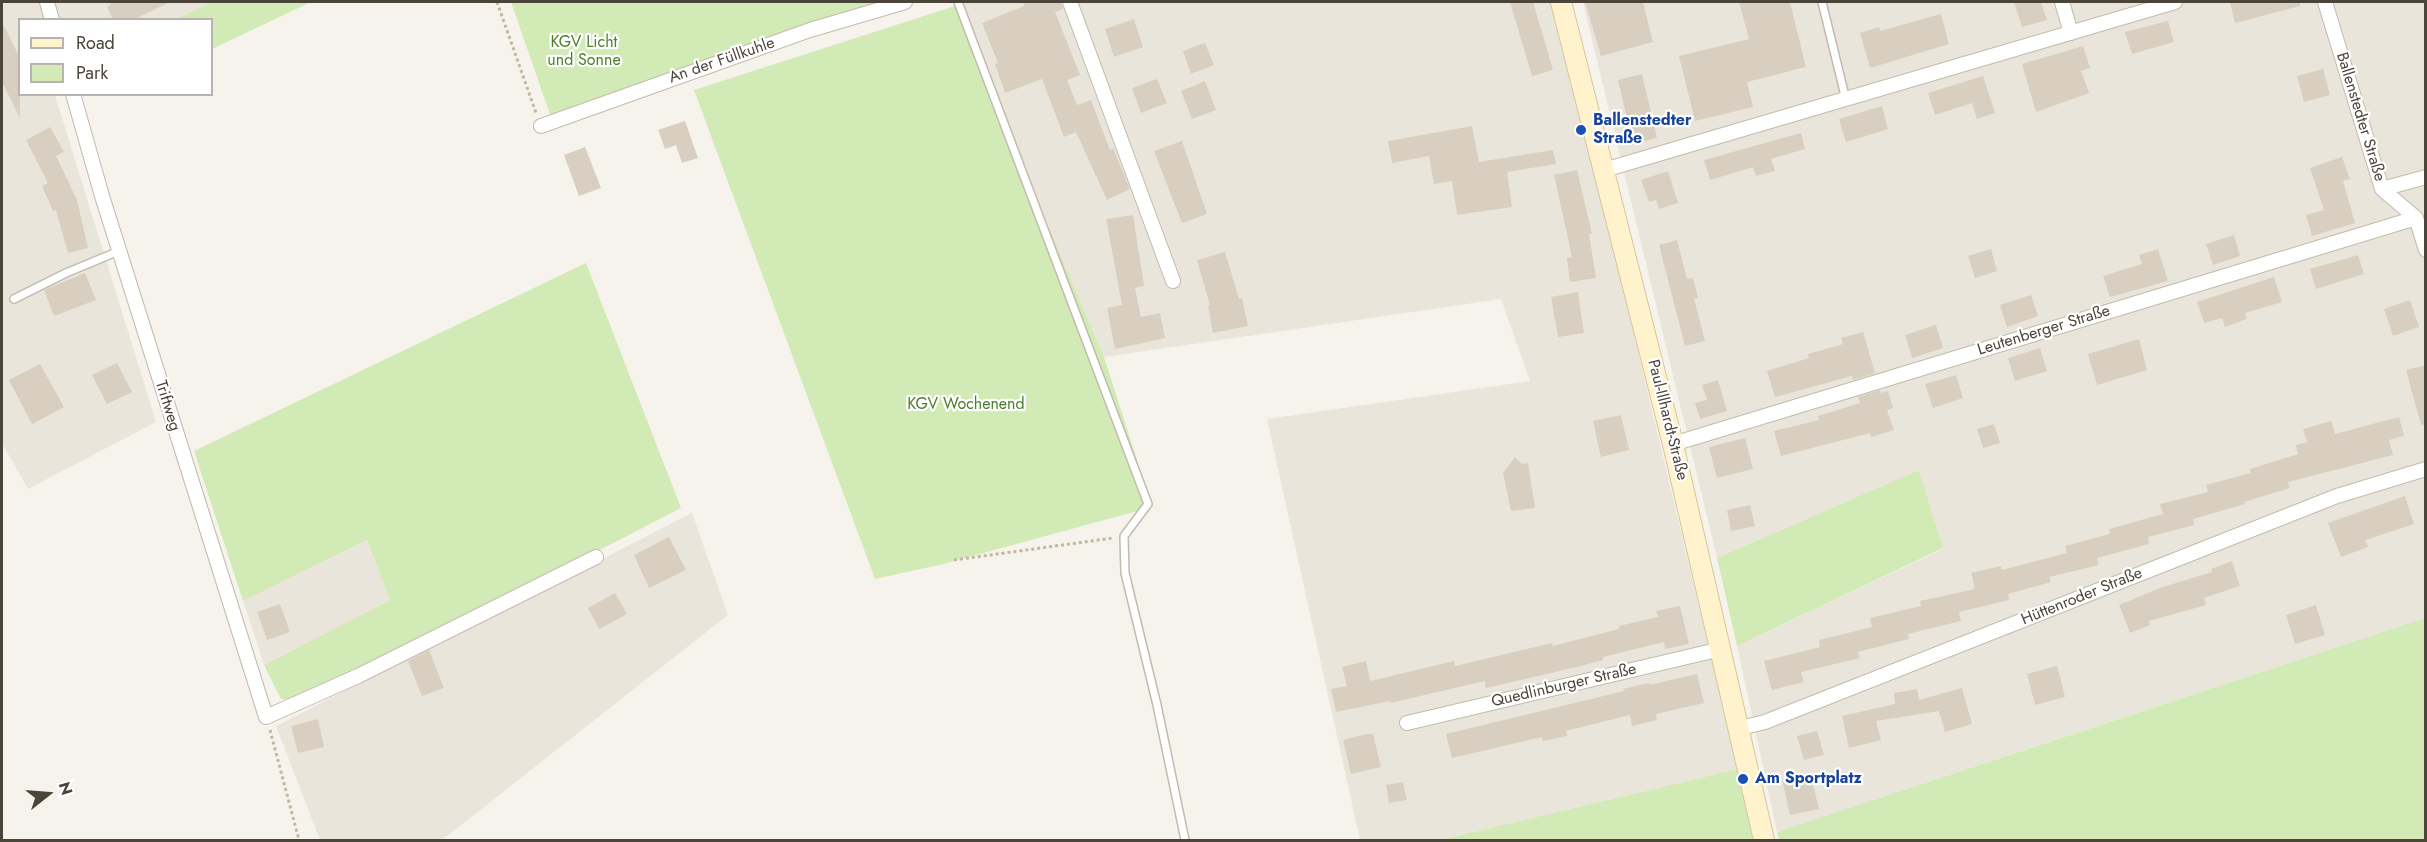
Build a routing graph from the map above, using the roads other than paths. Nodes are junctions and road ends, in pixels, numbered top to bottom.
1 (47, 2) edge
2 (905, 2) edge
3 (958, 2) edge
4 (1070, 2) edge
5 (1561, 2) edge
6 (1822, 2) edge
7 (2062, 2) edge
8 (2175, 2) edge
9 (2325, 2) edge
10 (51, 18) edge
11 (2071, 33) junction
12 (74, 96) edge
13 (1846, 100) junction
14 (541, 126) road end
15 (1604, 170) junction
16 (2426, 177) edge
17 (2382, 189) junction
18 (2416, 218) junction
19 (2426, 250) edge
20 (119, 251) junction
21 (1173, 281) dead end
22 (14, 299) dead end
23 (1673, 444) junction
24 (2426, 469) edge
25 (596, 557) dead end
26 (1722, 649) junction
27 (1407, 723) dead end
28 (1740, 728) junction
29 (1185, 840) edge
30 (1764, 840) edge

1 - 10 street
2 - 14 street, An der Füllkuhle
3 - 29 lane
4 - 21 street
5 - 15 street, Paul-Illhardt-Straße
6 - 13 lane
7 - 11 street
8 - 11 street
9 - 17 street, Ballenstedter Straße
11 - 13 street
12 - 20 street, Triftweg
13 - 15 street
15 - 23 street, Paul-Illhardt-Straße
16 - 17 street, Ballenstedter Straße
17 - 18 street
18 - 19 street
18 - 23 street, Leutenberger Straße
20 - 22 lane
20 - 25 street, Triftweg
23 - 26 street, Paul-Illhardt-Straße
24 - 28 street, Hüttenroder Straße
26 - 27 street, Quedlinburger Straße
26 - 28 street, Paul-Illhardt-Straße
28 - 30 street, Paul-Illhardt-Straße

